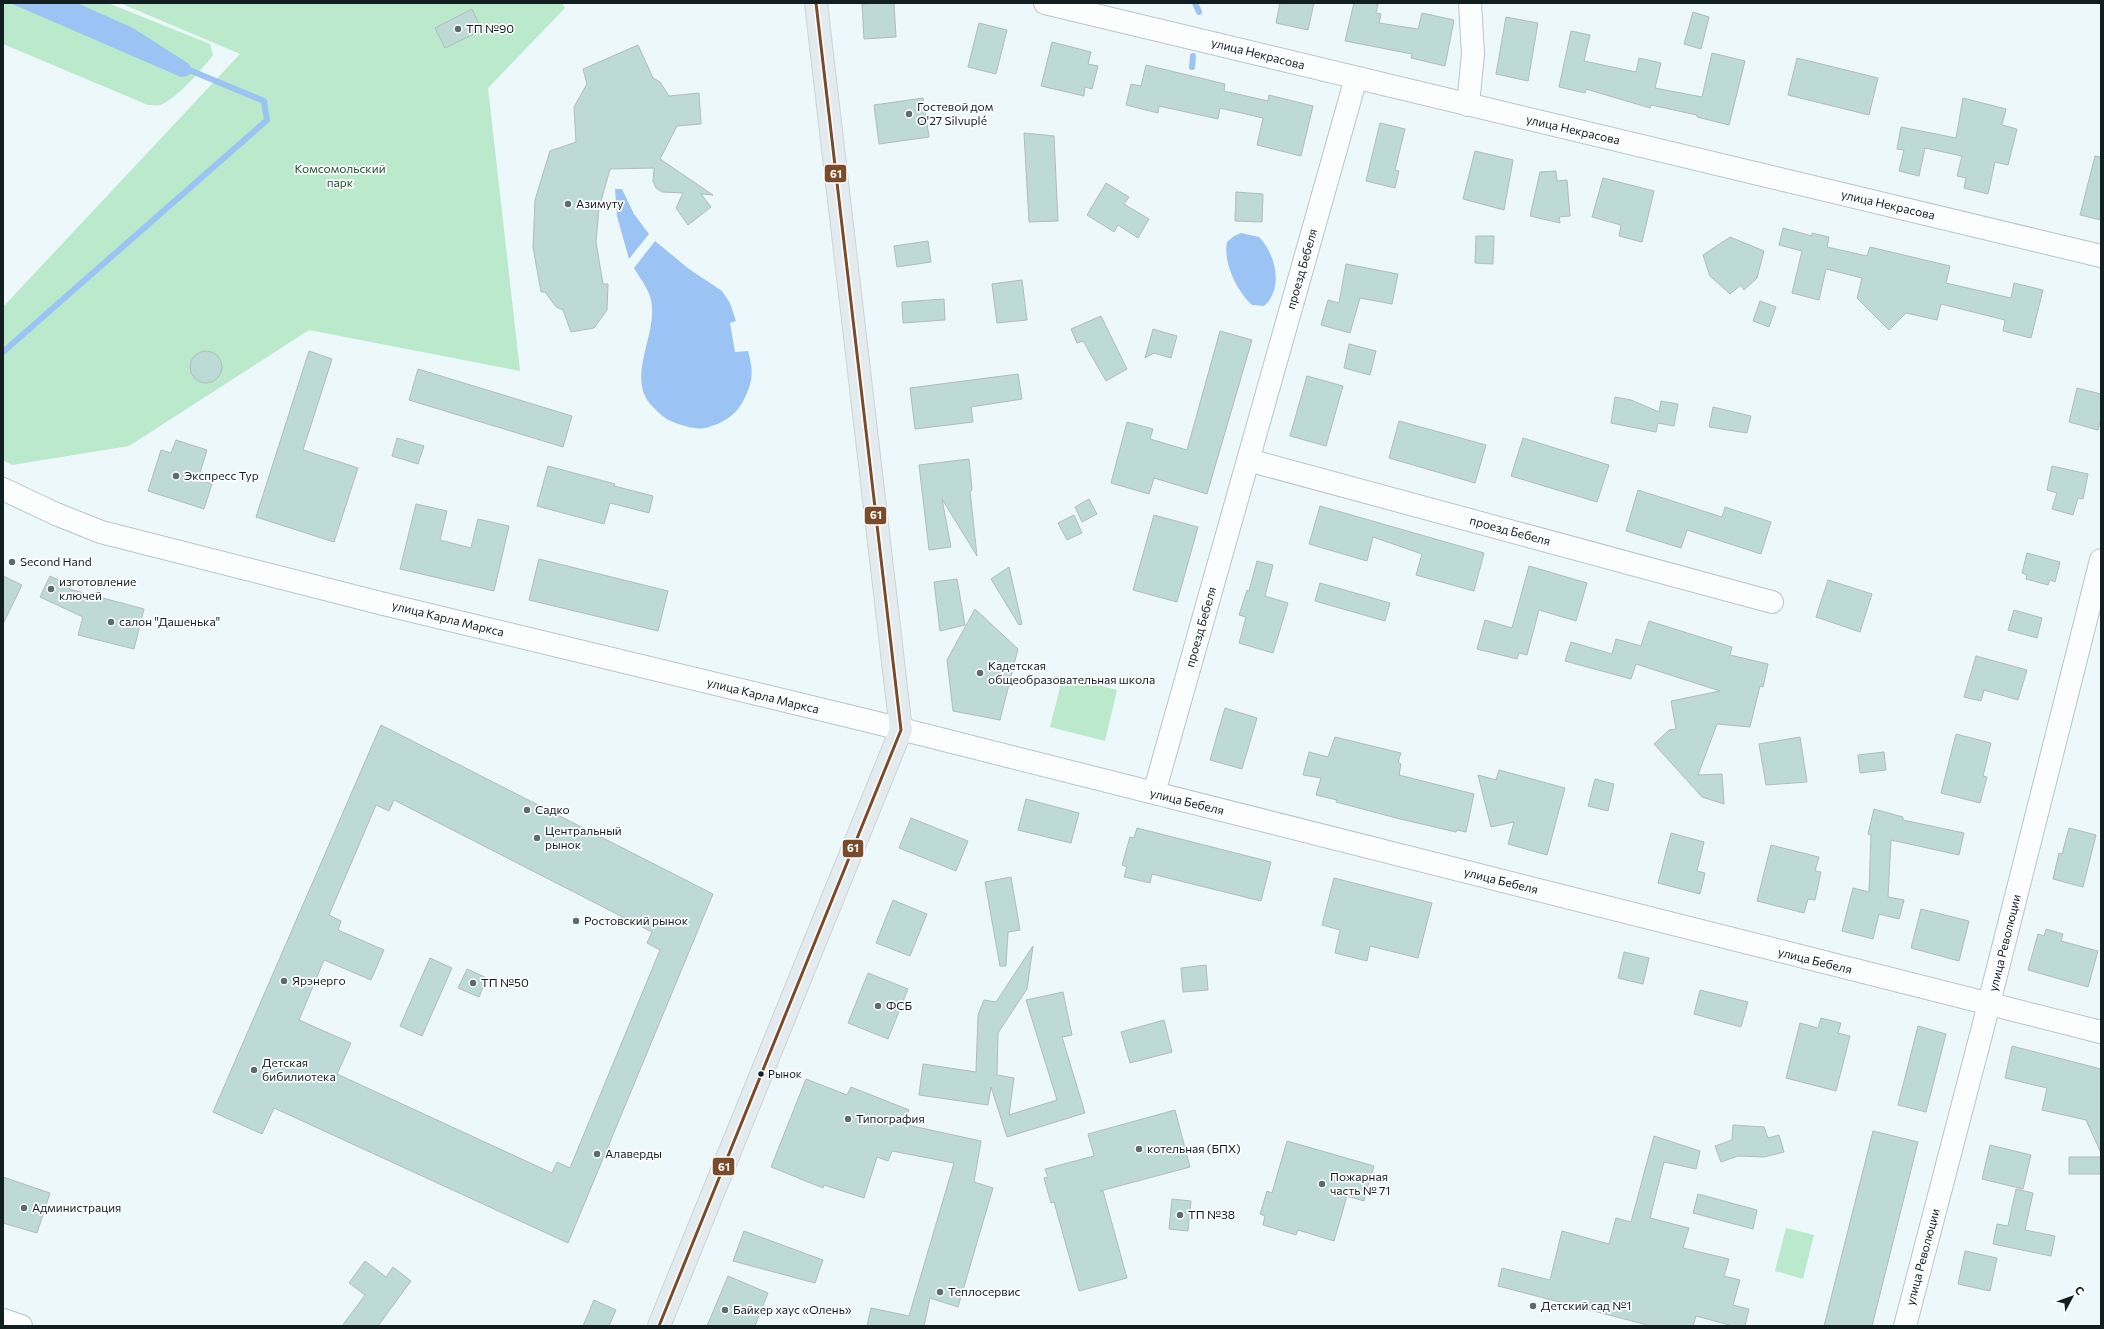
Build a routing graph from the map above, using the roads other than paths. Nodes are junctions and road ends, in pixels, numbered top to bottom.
1 (816, 3) edge
2 (1046, 3) edge
3 (1470, 3) edge
4 (1356, 78) junction
5 (1468, 105) junction
6 (2101, 256) edge
7 (1248, 460) junction
8 (3, 489) edge
9 (2101, 560) edge
10 (1772, 602) dead end
11 (900, 730) junction
12 (1154, 793) junction
13 (1989, 1005) junction
14 (2101, 1032) edge
15 (3, 1320) edge
16 (21, 1326) edge
17 (659, 1326) edge
18 (1905, 1326) edge

1 - 11 main road
2 - 4 street, улица Некрасова
3 - 5 street
4 - 5 street, улица Некрасова
4 - 7 street, проезд Бебеля
5 - 6 street, улица Некрасова
7 - 10 street, проезд Бебеля
7 - 12 street, проезд Бебеля
8 - 11 street, улица Карла Маркса
9 - 13 street, улица Революции
11 - 12 street, улица Бебеля
11 - 17 main road
12 - 13 street, улица Бебеля
13 - 14 street, улица Бебеля
13 - 18 street, улица Революции
15 - 16 street

